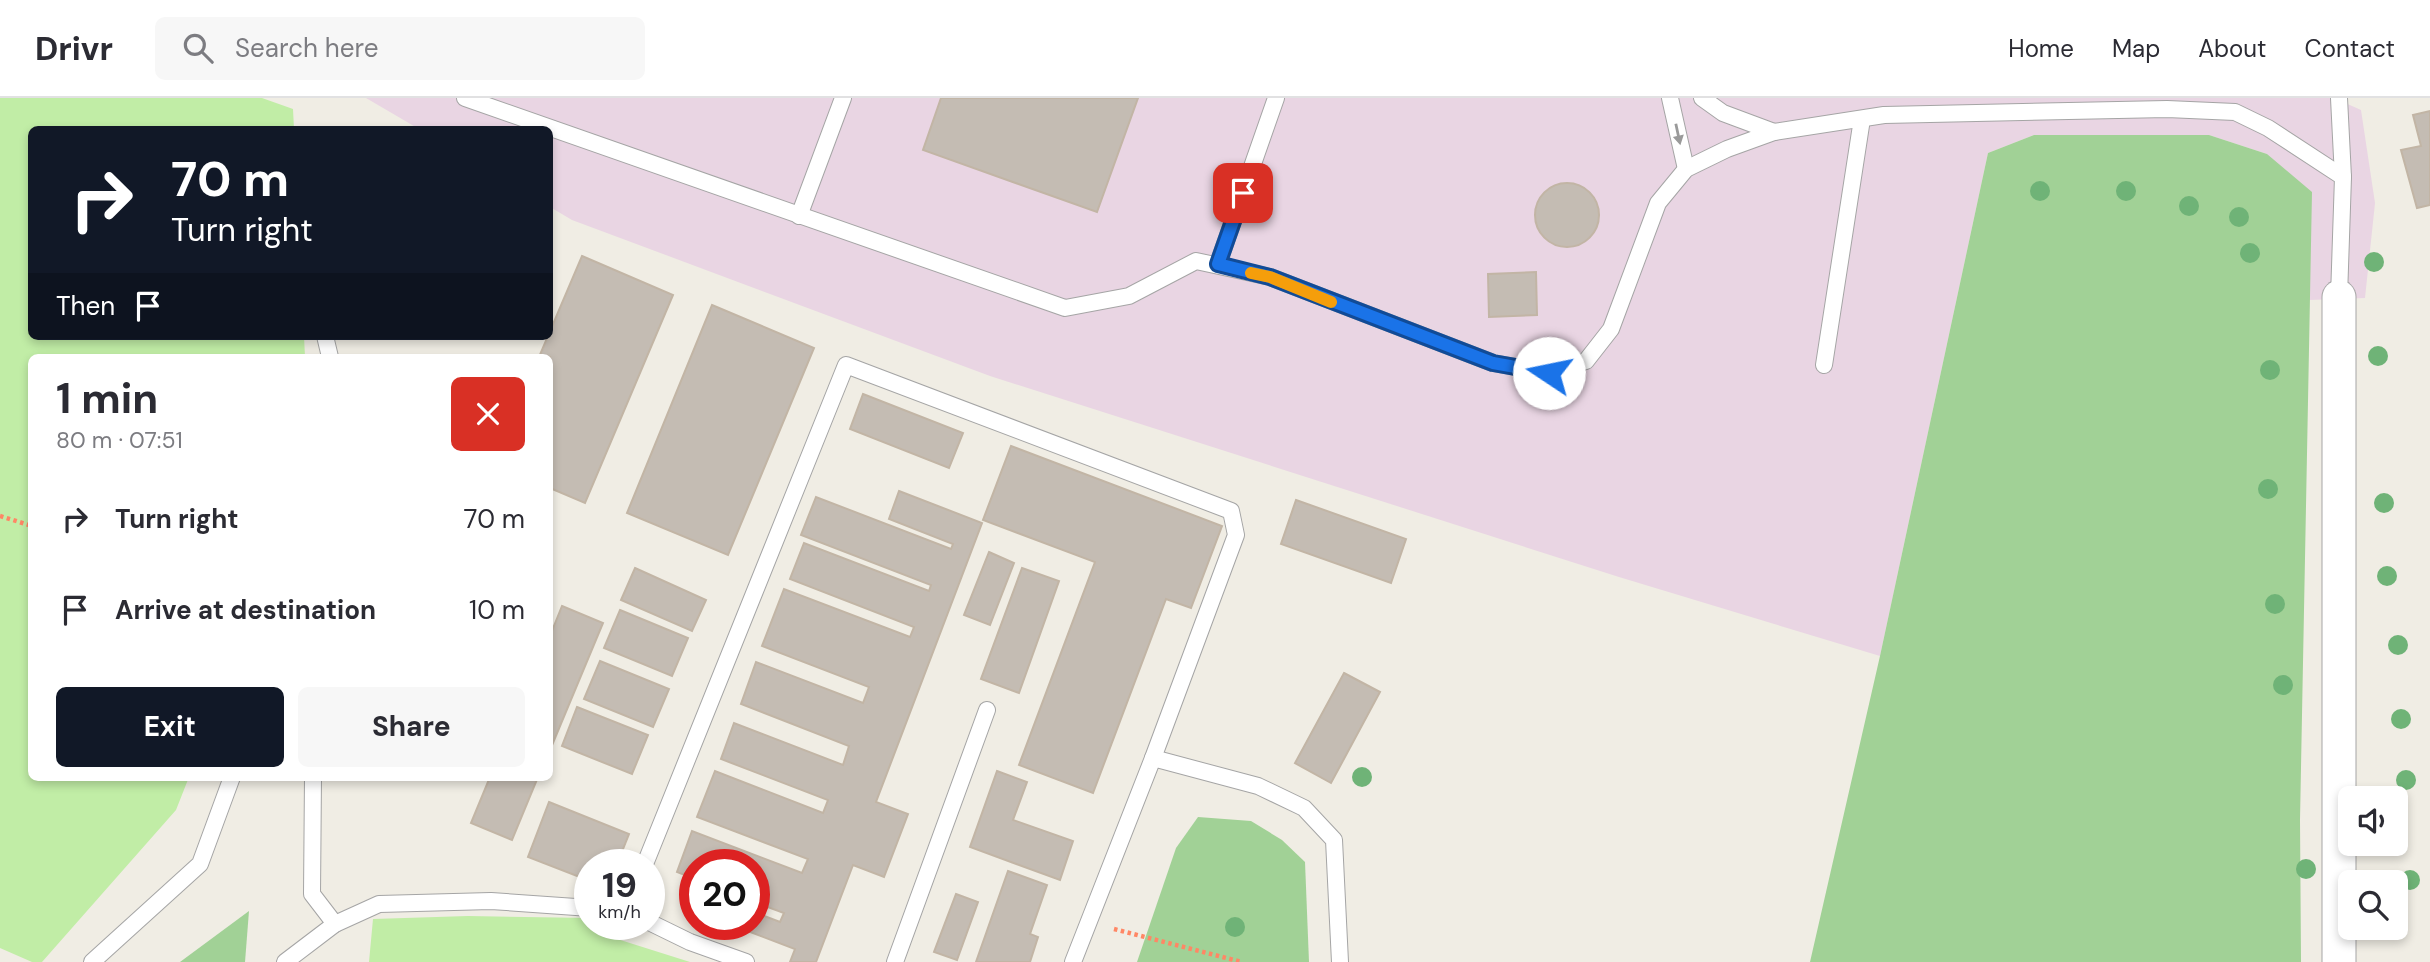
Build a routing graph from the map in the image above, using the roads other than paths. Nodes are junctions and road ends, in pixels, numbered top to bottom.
1 (465, 98) edge
2 (843, 98) edge
3 (1276, 98) edge
4 (1670, 98) edge
5 (1702, 98) edge
6 (2339, 98) edge
7 (1862, 119) junction
8 (544, 126) edge
9 (553, 129) edge
10 (1774, 132) junction
11 (1686, 169) junction
12 (2343, 177) junction
13 (799, 216) junction
14 (1218, 264) junction
15 (2339, 297) joint
16 (1824, 365) dead end
17 (987, 710) dead end
18 (1153, 758) junction
19 (231, 781) edge
20 (313, 781) edge
21 (651, 849) edge
22 (574, 907) edge
23 (335, 924) junction
24 (665, 930) edge
25 (92, 962) edge
26 (285, 962) edge
27 (746, 962) edge
28 (895, 962) edge
29 (1073, 962) edge
30 (1340, 962) edge
31 (2339, 962) edge

1 - 8 lane
2 - 13 lane
3 - 14 lane
4 -> 11 lane
5 - 10 lane
6 - 12 lane
7 - 10 lane
7 - 12 lane
7 - 16 lane
9 - 13 lane
10 - 11 lane
11 - 14 lane
12 - 15 lane
13 - 14 lane
15 - 31 street
17 - 28 lane
18 - 21 lane
18 - 29 lane
18 - 30 lane
19 - 25 lane
20 - 23 lane
22 - 23 lane
23 - 26 lane
24 - 27 lane

